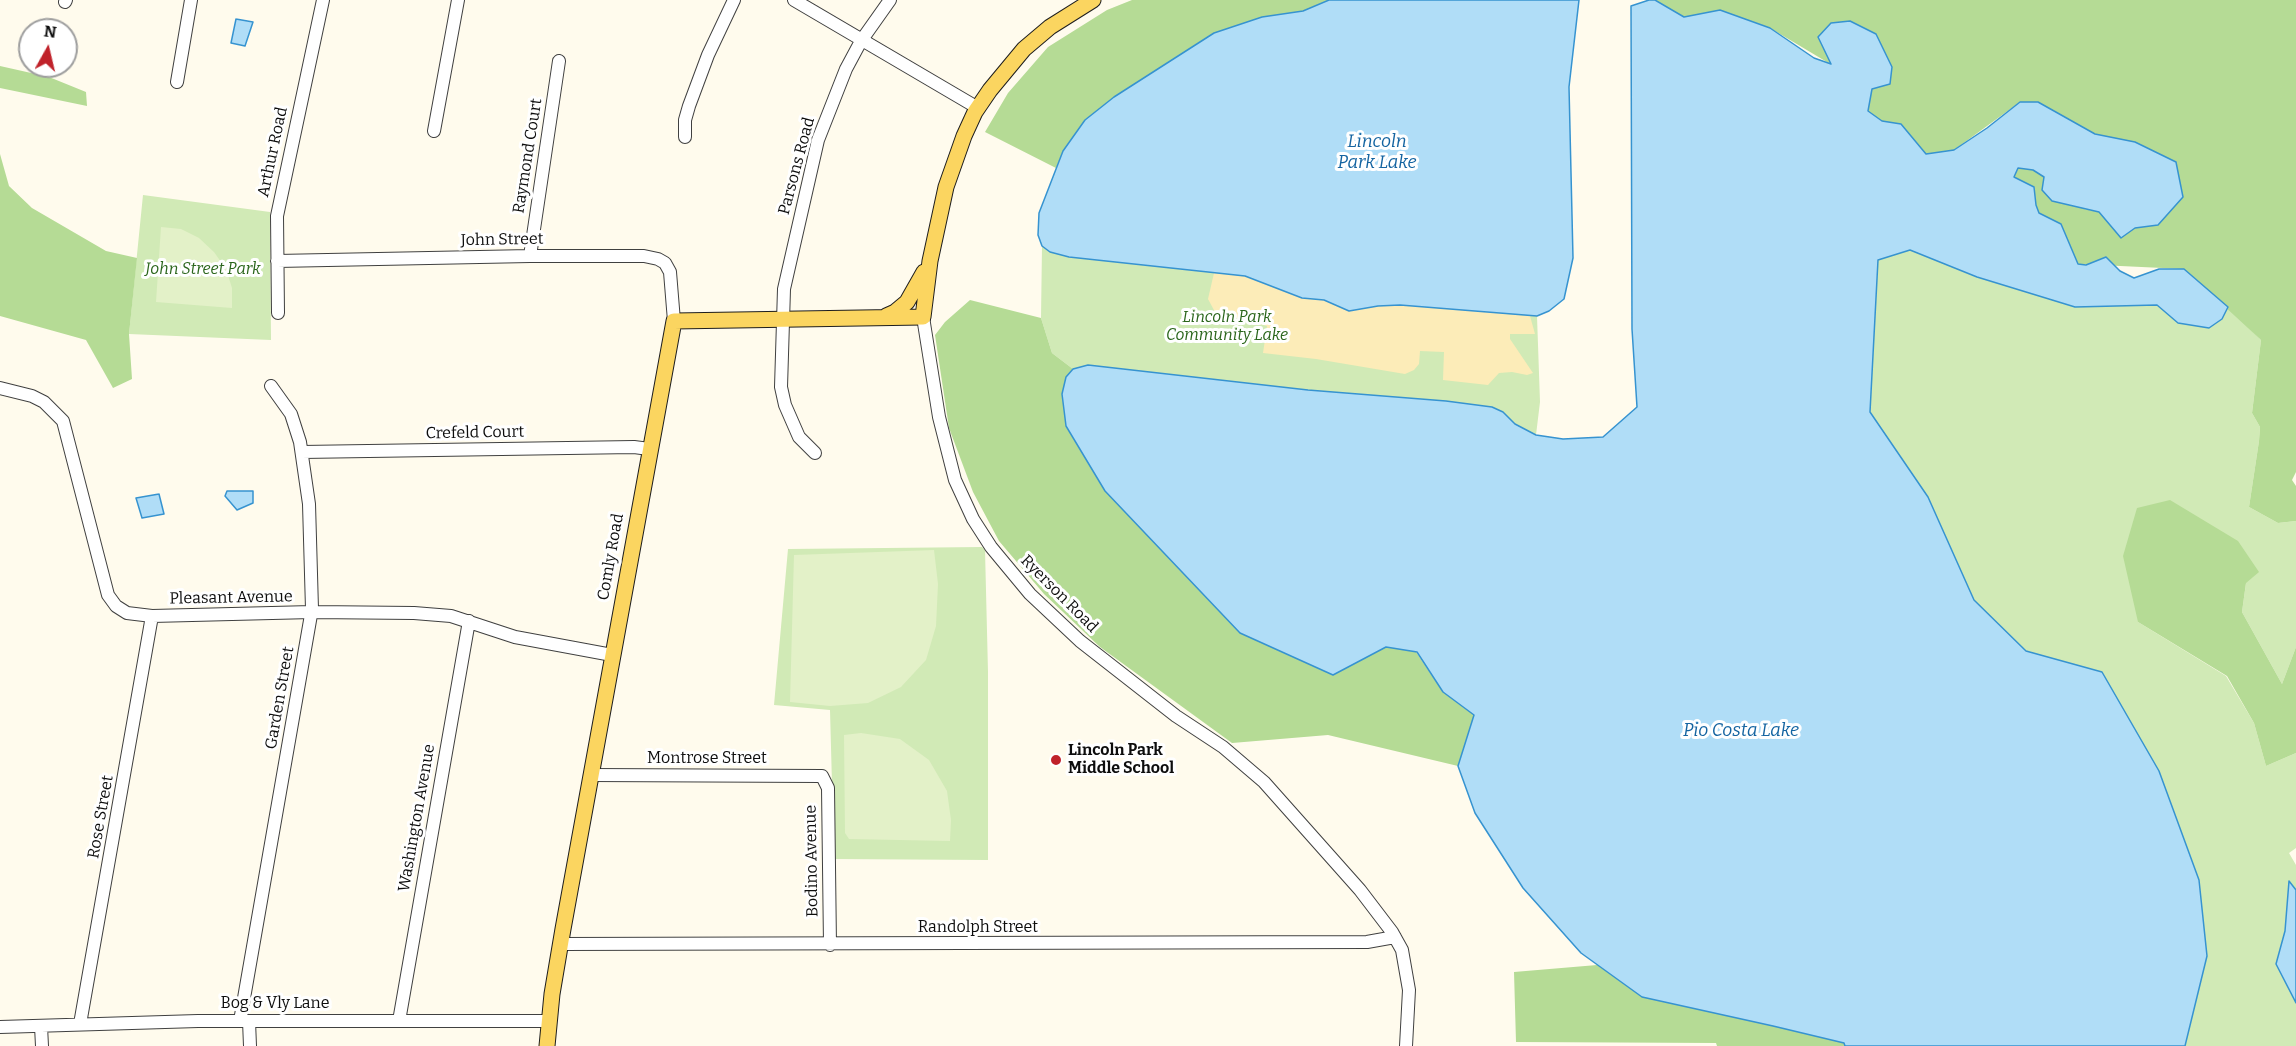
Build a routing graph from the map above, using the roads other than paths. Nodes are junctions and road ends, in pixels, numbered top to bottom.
1 (191, 0) edge
2 (323, 0) edge
3 (458, 0) edge
4 (734, 0) edge
5 (794, 0) edge
6 (890, 0) edge
7 (1094, 0) edge
8 (861, 41) junction
9 (559, 61) dead end
10 (177, 82) dead end
11 (978, 108) junction
12 (434, 131) dead end
13 (685, 137) dead end
14 (936, 232) junction
15 (530, 256) junction
16 (277, 261) junction
17 (278, 314) dead end
18 (883, 317) junction
19 (923, 317) junction
20 (782, 319) junction
21 (674, 321) junction
22 (271, 386) dead end
23 (0, 388) edge
24 (649, 449) junction
25 (302, 452) junction
26 (815, 453) dead end
27 (312, 612) junction
28 (152, 616) junction
29 (470, 621) junction
30 (612, 655) junction
31 (590, 775) junction
32 (823, 778) joint
33 (1395, 937) junction
34 (561, 944) junction
35 (830, 945) junction
36 (244, 1021) junction
37 (399, 1021) junction
38 (549, 1022) junction
39 (80, 1024) junction
40 (41, 1026) junction
41 (0, 1027) edge
42 (42, 1046) edge
43 (250, 1046) edge
44 (547, 1046) edge
45 (1406, 1046) edge

1 - 10 street
2 - 16 street, Arthur Road
3 - 12 street
4 - 13 street
5 - 8 street
6 - 8 street, Parsons Road
7 - 11 main road, Ryerson Road
8 - 11 street
8 - 20 street, Parsons Road
9 - 15 street, Raymond Court
11 - 14 main road, Ryerson Road
14 - 18 main road
14 - 19 main road, Ryerson Road
15 - 16 street, John Street
15 - 21 street, John Street
16 - 17 street, Arthur Road
18 - 19 main road
18 - 20 main road
19 - 33 street, Ryerson Road
20 - 21 main road
20 - 26 street, Parsons Road
21 - 24 main road, Comly Road
22 - 25 street, Garden Street
23 - 28 street, Pleasant Avenue
24 - 25 street, Crefeld Court
24 - 30 main road, Comly Road
25 - 27 street, Garden Street
27 - 28 street, Pleasant Avenue
27 - 29 street, Pleasant Avenue
27 - 36 street, Garden Street
28 - 39 street, Rose Street
29 - 30 street, Pleasant Avenue
29 - 37 street, Washington Avenue
30 - 31 main road, Comly Road
31 - 32 street, Montrose Street
31 - 34 main road, Comly Road
32 - 35 street, Bodino Avenue
33 - 35 street, Randolph Street
33 - 45 street, Ryerson Road
34 - 35 street, Randolph Street
34 - 38 main road, Comly Road
36 - 37 street, Bog & Vly Lane
36 - 39 street, Bog & Vly Lane
36 - 43 street, Garden Street
37 - 38 street, Bog & Vly Lane
38 - 44 main road, Comly Road
39 - 40 street, Bog & Vly Lane
40 - 41 street, Bog & Vly Lane
40 - 42 street

